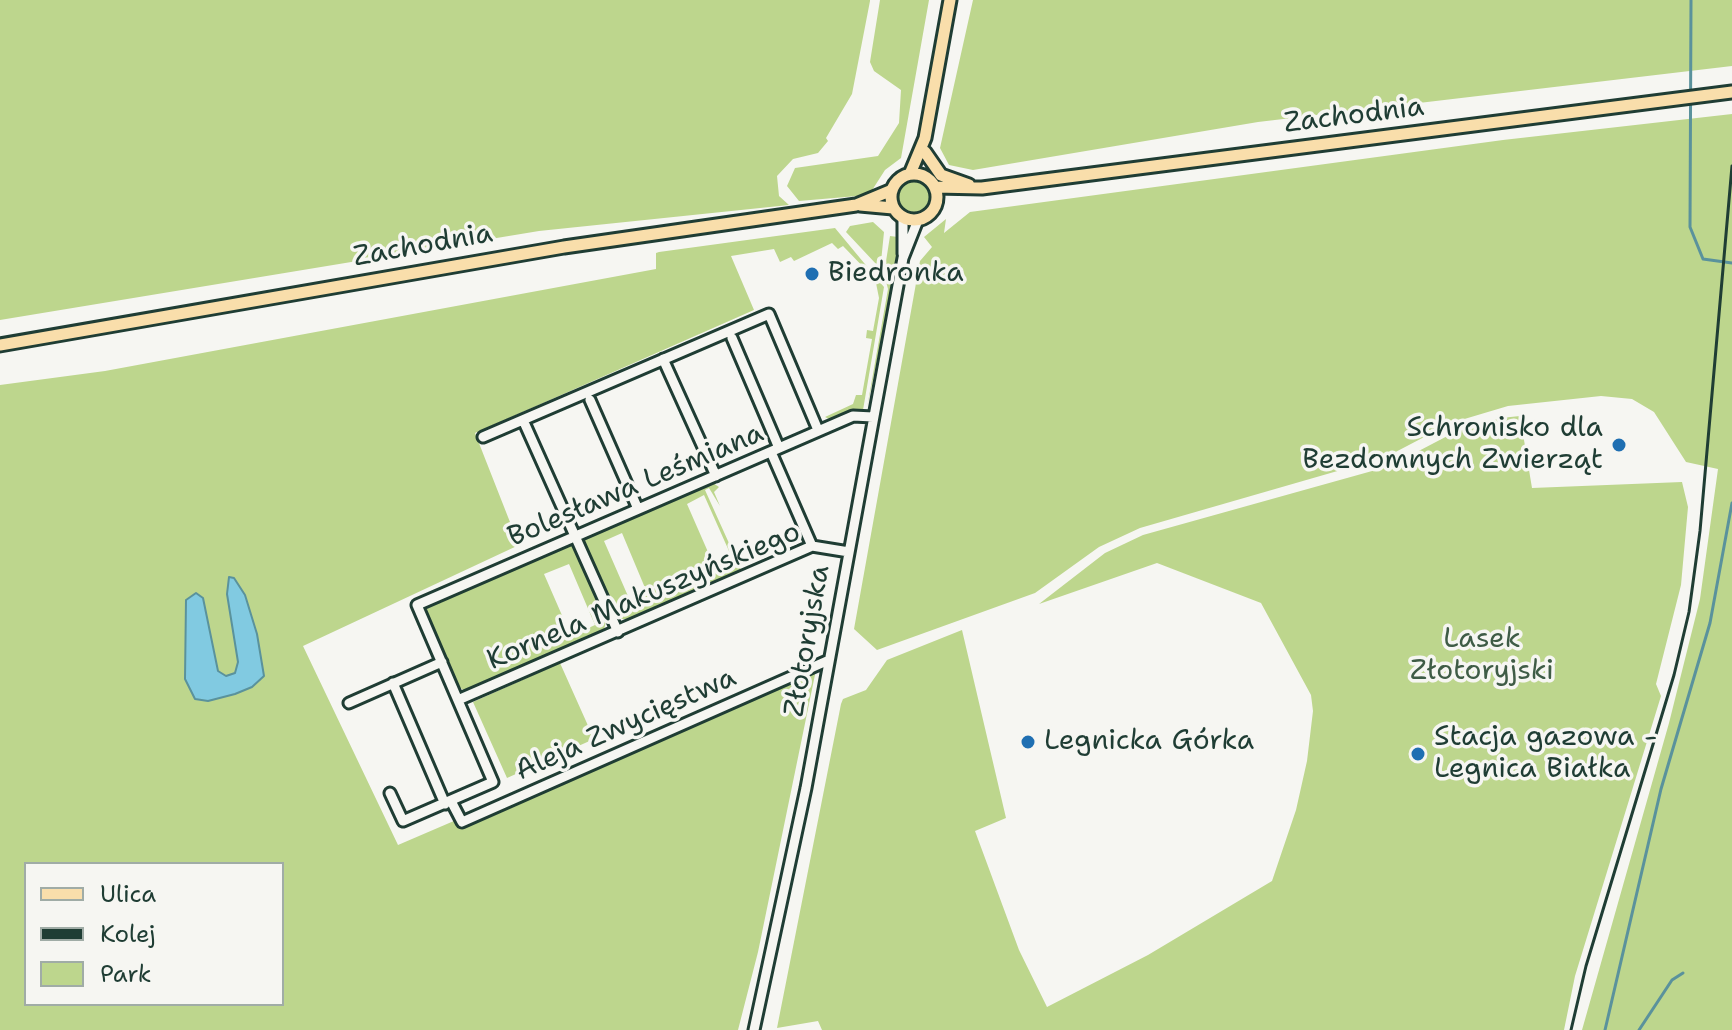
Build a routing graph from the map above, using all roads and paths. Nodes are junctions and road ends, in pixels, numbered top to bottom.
1 (950, 0) edge
2 (1732, 92) edge
3 (925, 138) junction
4 (925, 152) junction
5 (910, 174) junction
6 (931, 183) junction
7 (982, 188) junction
8 (892, 190) junction
9 (856, 205) junction
10 (936, 205) junction
11 (893, 208) junction
12 (903, 218) junction
13 (918, 220) junction
14 (903, 258) junction
15 (732, 338) dead end
16 (0, 345) edge
17 (663, 359) junction
18 (590, 400) dead end
19 (873, 417) junction
20 (523, 420) junction
21 (818, 430) junction
22 (483, 437) dead end
23 (775, 450) junction
24 (716, 476) junction
25 (638, 509) junction
26 (575, 536) junction
27 (812, 546) junction
28 (849, 552) junction
29 (618, 632) junction
30 (829, 660) junction
31 (442, 662) junction
32 (393, 683) junction
33 (458, 700) junction
34 (349, 703) dead end
35 (390, 793) dead end
36 (448, 803) junction
37 (754, 1030) edge

1 - 3 main road
2 - 7 main road, Zachodnia
3 - 4 main road
3 - 5 main road
4 - 6 main road
4 - 7 main road
5 - 6 main road
5 - 8 main road
6 - 7 main road, Zachodnia
6 - 10 main road
7 - 10 main road, Zachodnia
8 - 9 main road, Zachodnia
8 - 11 main road
9 - 11 main road, Zachodnia
9 - 16 main road, Zachodnia
10 - 13 main road
11 - 12 main road
12 - 13 main road
12 - 14 street, Złotoryjska
13 - 14 street, Złotoryjska
14 - 19 street, Złotoryjska
15 - 23 street
17 - 20 street
17 - 21 street
17 - 24 street
18 - 25 street
19 - 21 street, Bolesława Leśmiana
19 - 28 street, Złotoryjska
20 - 22 street
20 - 26 street
21 - 23 street, Bolesława Leśmiana
23 - 24 street, Bolesława Leśmiana
23 - 27 street
24 - 25 street, Bolesława Leśmiana
25 - 26 street, Bolesława Leśmiana
26 - 29 street
26 - 31 street, Bolesława Leśmiana
27 - 28 street, Kornela Makuszyńskiego
27 - 29 street, Kornela Makuszyńskiego
28 - 30 street, Złotoryjska
29 - 33 street, Kornela Makuszyńskiego
30 - 36 street, Aleja Zwycięstwa
30 - 37 street, Złotoryjska
31 - 32 street
31 - 33 street
32 - 34 street
32 - 36 street
33 - 36 street
35 - 36 street

